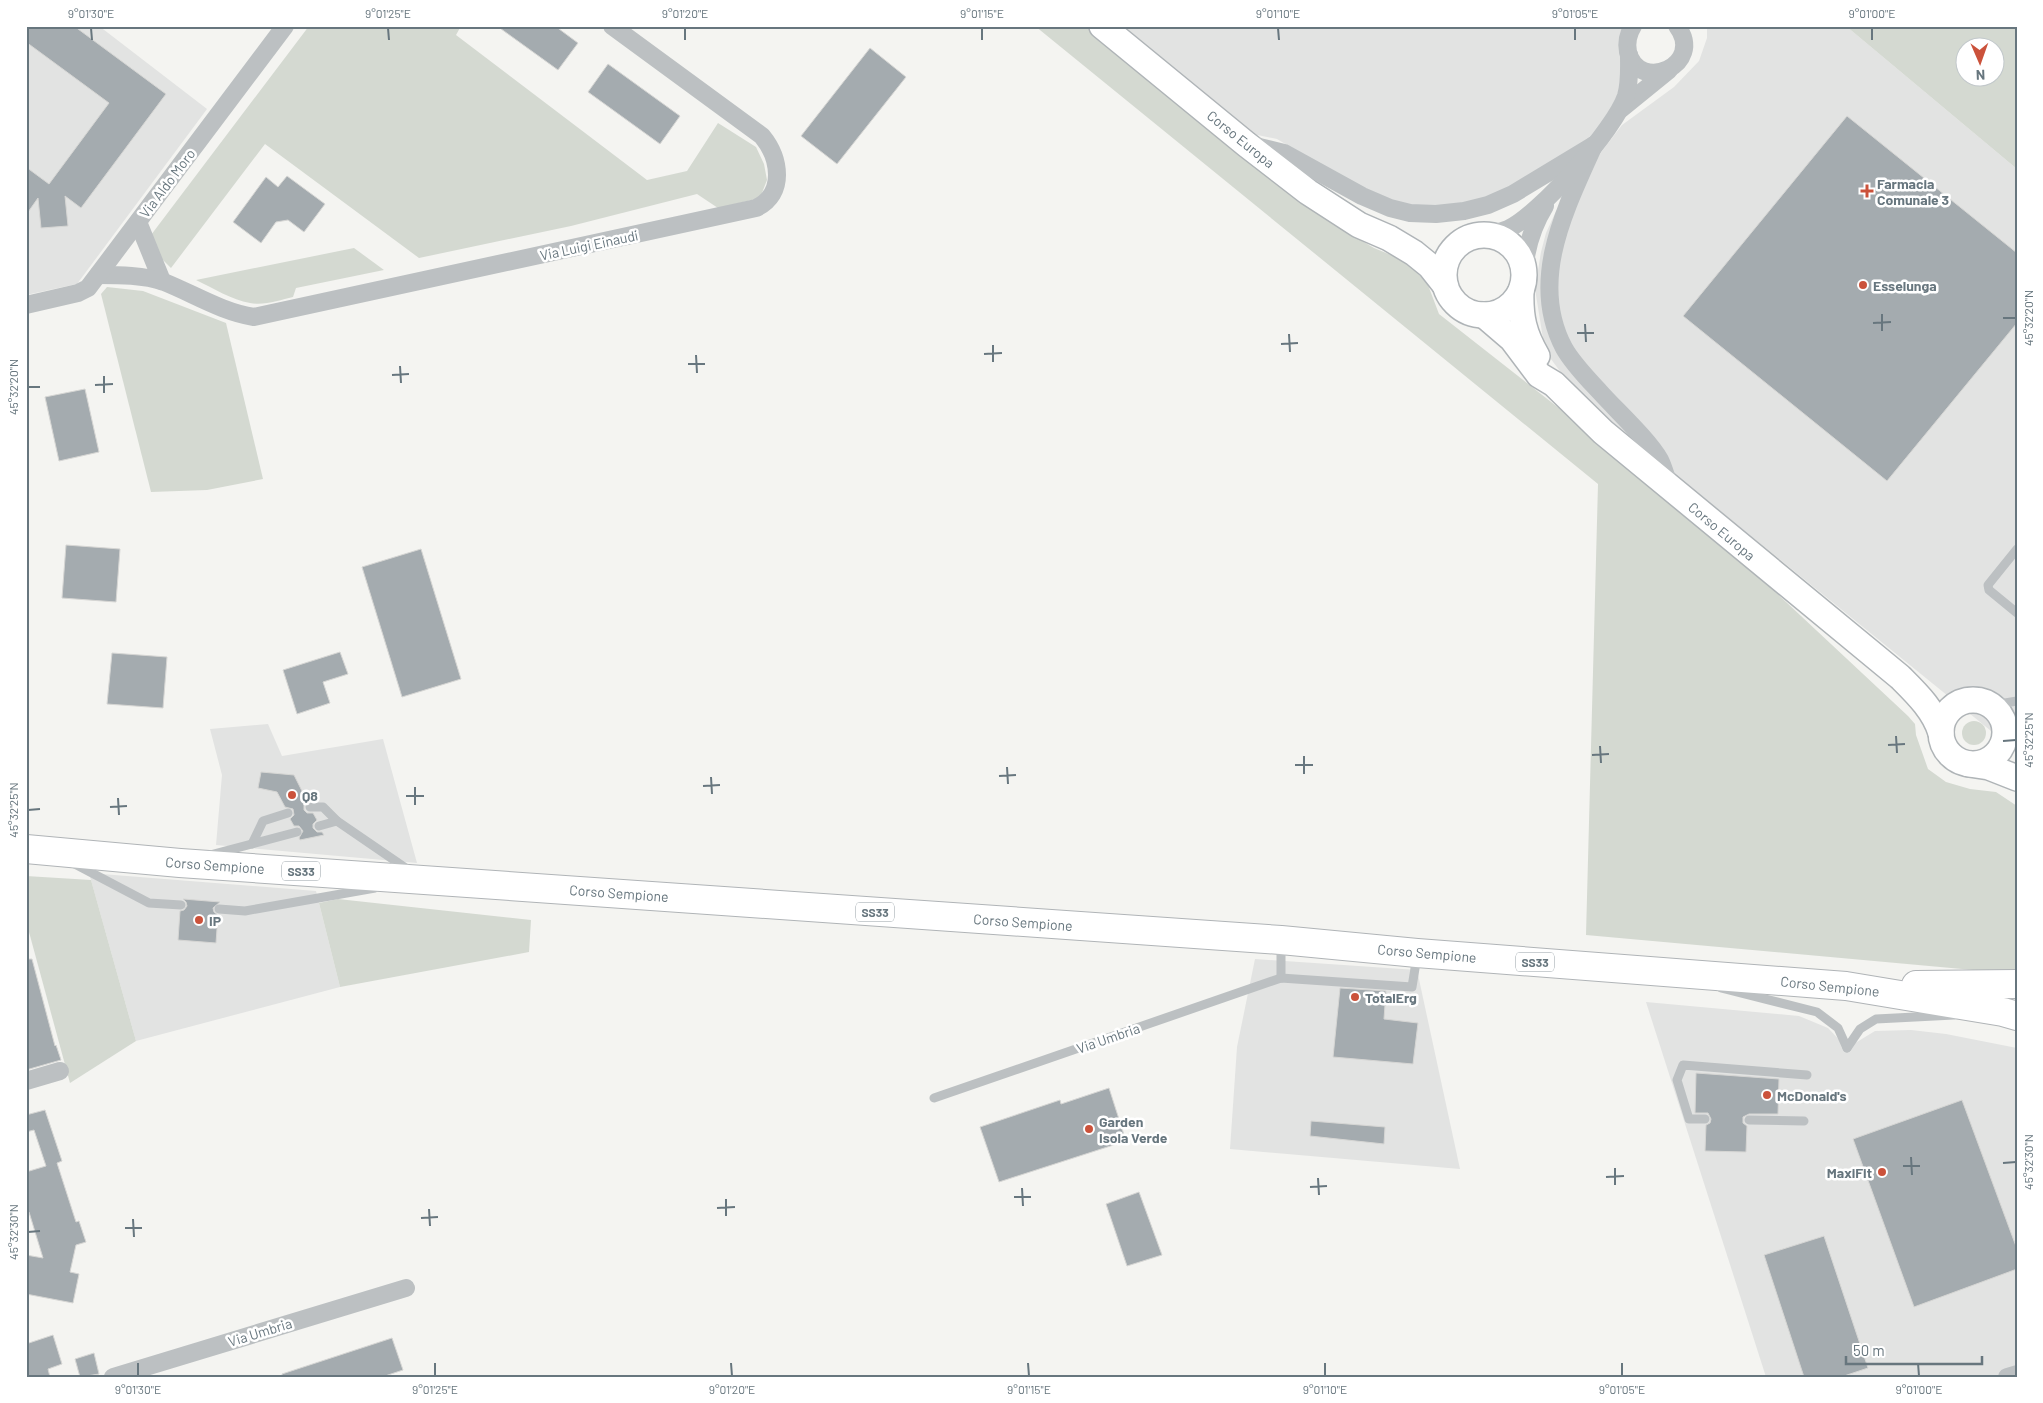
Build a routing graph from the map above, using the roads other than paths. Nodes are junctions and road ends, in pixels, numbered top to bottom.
1 (285, 26) edge
2 (612, 26) edge
3 (1102, 26) edge
4 (1633, 26) edge
5 (1677, 26) edge
6 (1629, 55) junction
7 (1674, 66) junction
8 (1619, 111) junction
9 (1246, 144) junction
10 (1594, 145) junction
11 (1550, 197) junction
12 (138, 222) junction
13 (1476, 236) junction
14 (1389, 238) junction
15 (98, 274) junction
16 (162, 281) junction
17 (1523, 281) junction
18 (1445, 285) junction
19 (26, 305) edge
20 (1484, 316) junction
21 (1554, 384) junction
22 (1671, 490) junction
23 (2017, 550) edge
24 (2017, 613) edge
25 (1895, 672) junction
26 (1977, 701) junction
27 (2017, 701) edge
28 (2009, 726) edge
29 (1941, 733) junction
30 (2017, 763) edge
31 (1967, 764) junction
32 (2017, 778) edge
33 (310, 807) dead end
34 (288, 813) dead end
35 (338, 821) junction
36 (320, 826) dead end
37 (297, 832) dead end
38 (252, 844) junction
39 (26, 849) edge
40 (54, 852) junction
41 (180, 863) junction
42 (422, 880) junction
43 (181, 906) dead end
44 (219, 909) dead end
45 (1281, 940) junction
46 (1418, 953) junction
47 (1653, 971) junction
48 (1281, 978) junction
49 (2017, 984) edge
50 (1846, 986) junction
51 (2010, 1014) edge
52 (60, 1070) dead end
53 (1807, 1075) dead end
54 (26, 1081) edge
55 (934, 1098) dead end
56 (1705, 1120) dead end
57 (1749, 1120) dead end
58 (1804, 1121) dead end
59 (406, 1288) dead end
60 (2017, 1374) edge
61 (113, 1377) edge
62 (2008, 1377) edge

1 - 12 street, Via Aldo Moro
2 - 16 street, Via Luigi Einaudi
3 - 9 main road, Corso Europa
4 - 6 street
5 - 7 street
6 - 7 street
6 - 8 street
7 - 8 street
8 - 10 street
9 - 10 street
9 - 14 main road, Corso Europa
10 - 11 street
10 - 22 street
11 - 13 street
11 - 17 street
12 - 15 street, Via Aldo Moro
12 - 16 street
13 - 14 main road, Corso Europa
13 - 17 main road
13 - 18 main road
14 - 18 main road, Corso Europa
15 - 16 street, Via Luigi Einaudi
15 - 19 street, Via Aldo Moro
17 - 20 main road
17 - 21 main road, Corso Europa
18 - 20 main road
20 - 21 main road, Corso Europa
21 - 22 main road, Corso Europa
22 - 25 main road, Corso Europa
23 - 24 lane
25 - 26 main road, Corso Europa
25 - 29 main road, Corso Europa
26 - 27 lane
26 - 28 main road
26 - 29 main road
28 - 30 main road
28 - 31 main road
29 - 31 main road
31 - 32 main road
33 - 35 lane
34 - 38 lane
35 - 36 lane
35 - 42 lane
37 - 38 lane
38 - 41 lane
39 - 40 main road, Corso Sempione / SS33
40 - 41 main road, Corso Sempione / SS33
40 - 43 lane
41 - 42 main road, Corso Sempione / SS33
42 - 44 lane
42 - 45 main road, Corso Sempione / SS33
45 - 46 main road, Corso Sempione / SS33
45 - 48 lane
46 - 47 main road, Corso Sempione / SS33
46 - 48 lane
47 - 50 main road, Corso Sempione / SS33
47 - 51 lane
48 - 55 lane, Via Umbria
49 - 50 main road
50 - 51 main road, Corso Sempione / SS33
52 - 54 street
53 - 56 lane
57 - 58 lane
59 - 61 street, Via Umbria
60 - 62 street

